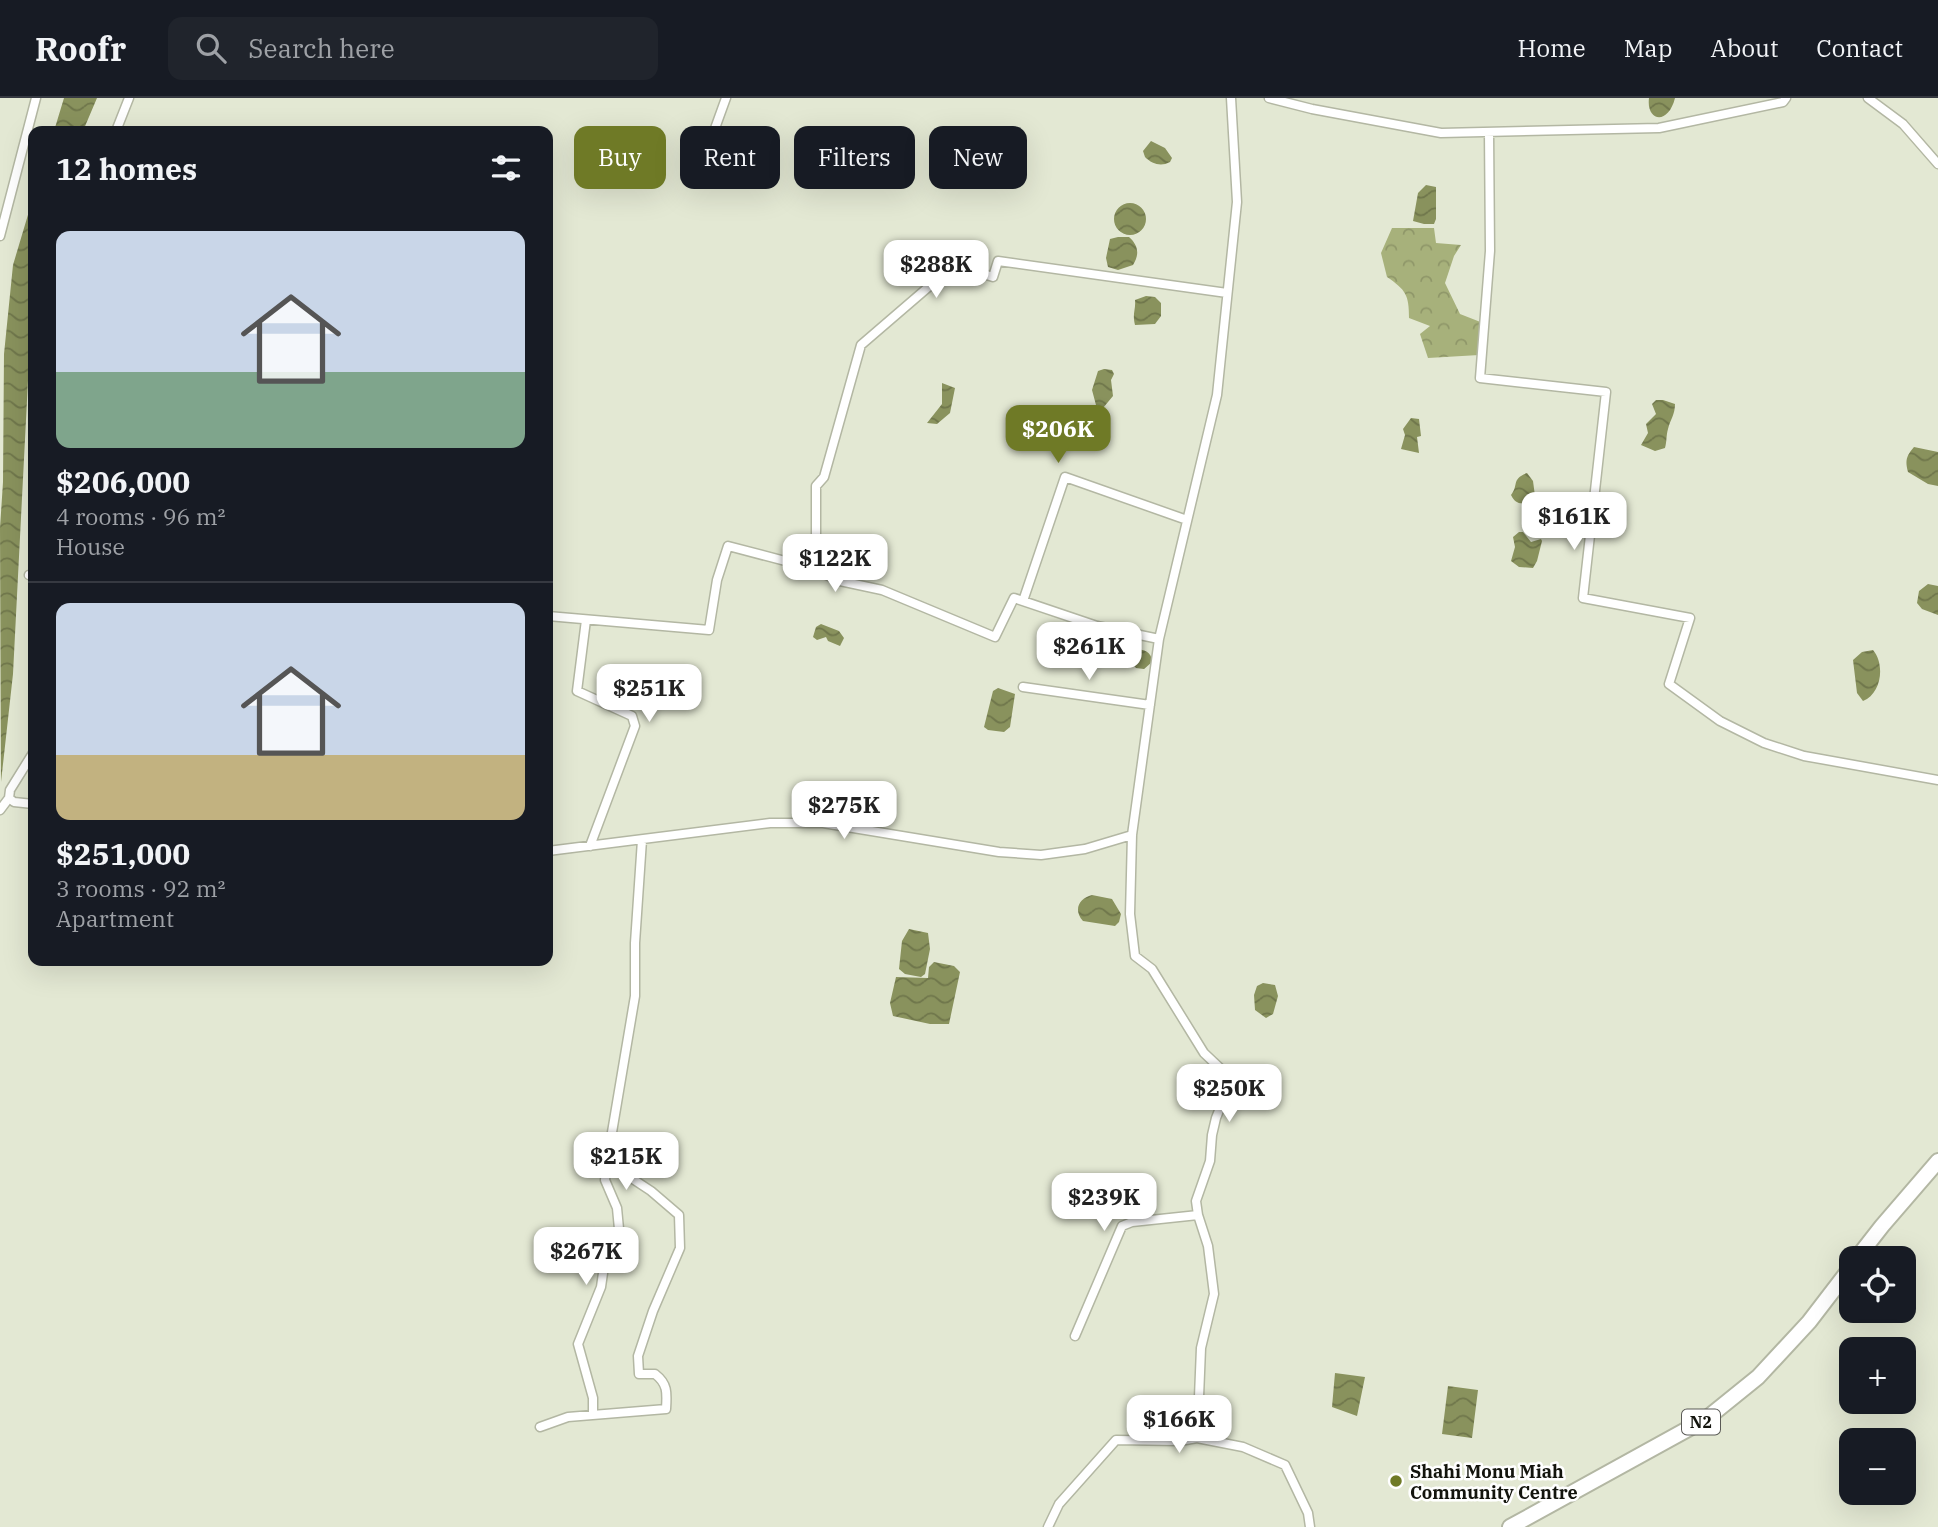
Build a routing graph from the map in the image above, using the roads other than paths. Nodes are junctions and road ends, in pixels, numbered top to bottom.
1 (36, 98) edge
2 (129, 98) edge
3 (726, 98) edge
4 (1231, 98) edge
5 (1269, 98) edge
6 (1786, 98) edge
7 (1868, 98) edge
8 (29, 126) edge
9 (118, 126) edge
10 (716, 126) edge
11 (28, 129) edge
12 (1489, 132) junction
13 (1938, 164) edge
14 (0, 236) edge
15 (1227, 293) junction
16 (1187, 520) junction
17 (808, 567) junction
18 (1023, 601) junction
19 (553, 617) edge
20 (586, 620) junction
21 (1159, 639) junction
22 (1023, 687) dead end
23 (1150, 705) junction
24 (28, 761) edge
25 (1938, 780) edge
26 (9, 798) junction
27 (28, 803) edge
28 (0, 810) edge
29 (1132, 835) junction
30 (642, 840) junction
31 (590, 846) junction
32 (553, 850) edge
33 (1938, 1161) edge
34 (607, 1162) junction
35 (1198, 1215) junction
36 (1866, 1246) edge
37 (1839, 1283) edge
38 (1074, 1336) dead end
39 (593, 1414) junction
40 (540, 1427) dead end
41 (1190, 1439) junction
42 (1048, 1527) edge
43 (1310, 1527) edge
44 (1510, 1527) edge

1 - 8 street
2 - 9 street
3 - 10 street
4 - 15 street
5 - 12 street
6 - 12 street
7 - 13 street
11 - 14 street
12 - 25 street
15 - 16 street
15 - 17 street
16 - 18 street
16 - 21 street
17 - 18 street
17 - 20 street
18 - 21 street
19 - 20 street
20 - 31 street
21 - 23 street
22 - 23 street
23 - 29 street
24 - 26 street
26 - 27 street
26 - 28 street
29 - 30 street
29 - 35 street
30 - 31 street
30 - 34 street
31 - 32 street
33 - 36 highway
34 - 39 street
34 - 39 street
35 - 38 street
35 - 41 street
37 - 44 highway, N2
39 - 40 street
41 - 42 street
41 - 43 street

